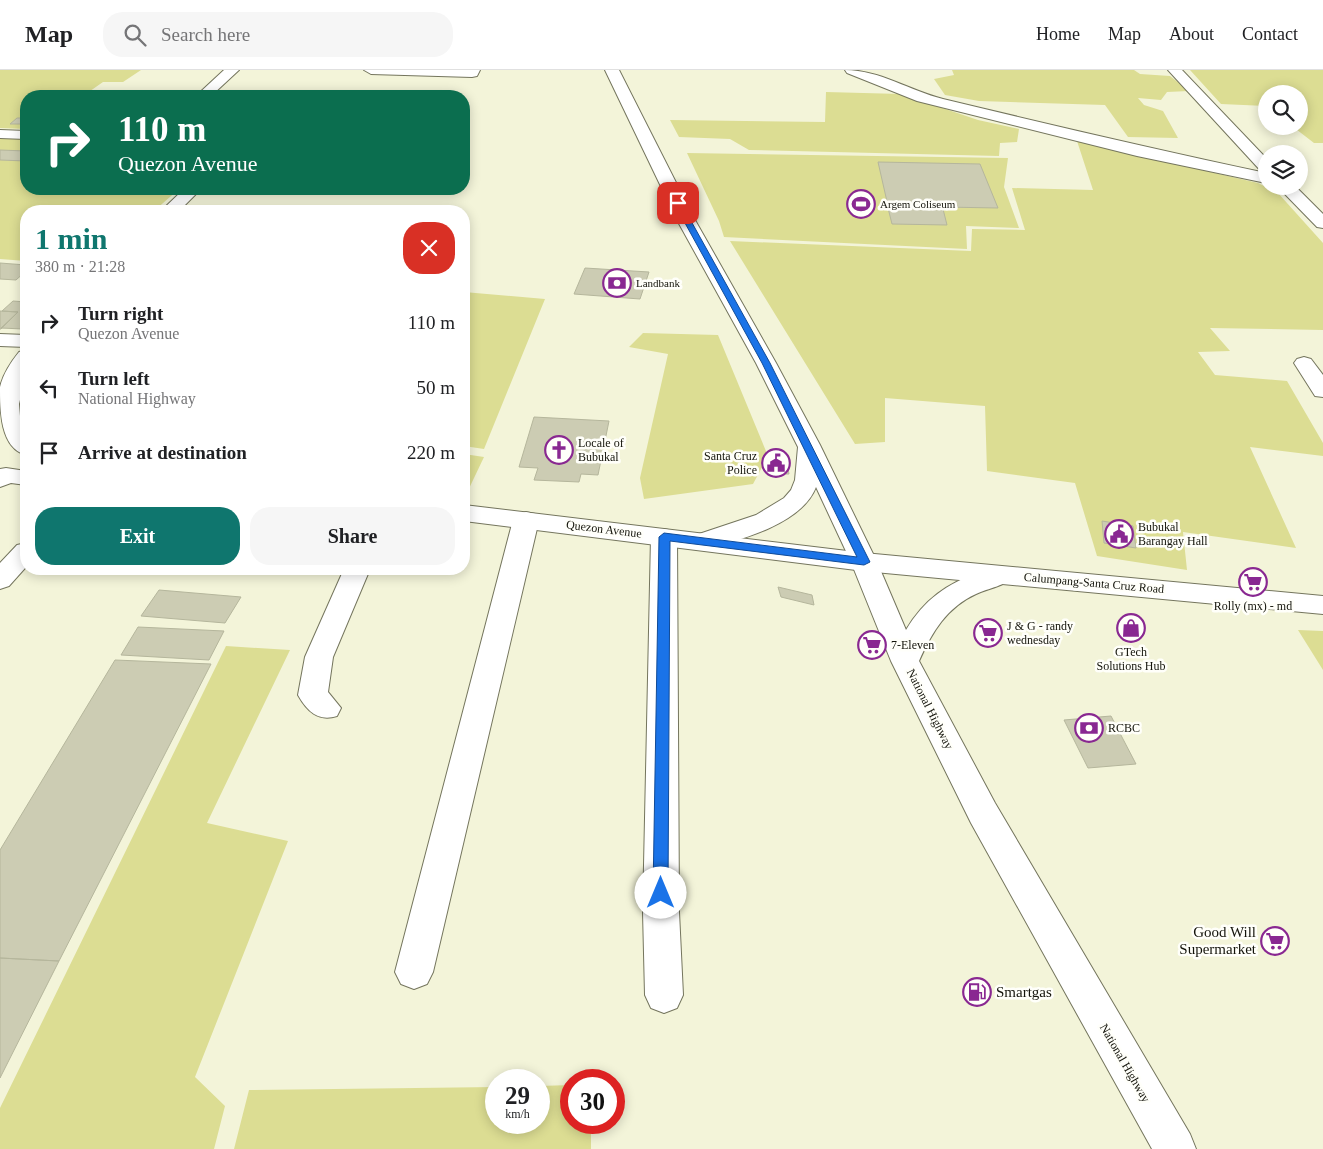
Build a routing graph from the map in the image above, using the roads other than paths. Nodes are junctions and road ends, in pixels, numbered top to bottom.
1 (232, 70) edge
2 (371, 70) edge
3 (404, 70) edge
4 (612, 70) edge
5 (852, 70) edge
6 (1175, 70) edge
7 (472, 71) edge
8 (210, 90) edge
9 (0, 134) edge
10 (20, 135) edge
11 (1258, 158) edge
12 (1258, 176) edge
13 (186, 195) edge
14 (1294, 195) edge
15 (1308, 195) edge
16 (1323, 197) edge
17 (175, 205) edge
18 (1323, 223) edge
19 (0, 340) edge
20 (20, 341) edge
21 (1304, 363) dead end
22 (20, 366) edge
23 (1323, 391) edge
24 (20, 443) edge
25 (808, 445) junction
26 (20, 477) edge
27 (0, 480) edge
28 (470, 514) edge
29 (526, 520) junction
30 (664, 537) junction
31 (705, 542) junction
32 (20, 557) edge
33 (864, 562) junction
34 (354, 575) edge
35 (1001, 575) junction
36 (0, 580) edge
37 (1323, 605) edge
38 (905, 661) junction
39 (326, 708) dead end
40 (414, 972) dead end
41 (664, 995) dead end
42 (1175, 1149) edge

1 - 8 main road
2 - 3 main road
3 - 7 main road
4 - 25 main road, National Highway
5 - 12 main road
6 - 11 main road
9 - 10 main road
13 - 17 main road
14 - 18 main road
15 - 16 main road
19 - 20 main road
21 - 23 main road
22 - 24 main road
25 - 31 main road
25 - 33 main road, National Highway
26 - 27 main road
28 - 29 main road, Quezon Avenue
29 - 30 main road, Quezon Avenue
29 - 40 main road
30 - 31 main road, Quezon Avenue
30 - 41 main road
31 - 33 main road, Quezon Avenue
32 - 36 main road
33 - 35 main road, Calumpang-Santa Cruz Road
33 - 38 main road, National Highway
34 - 39 main road
35 - 37 main road, Calumpang-Santa Cruz Road
35 - 38 main road
38 - 42 main road, National Highway

